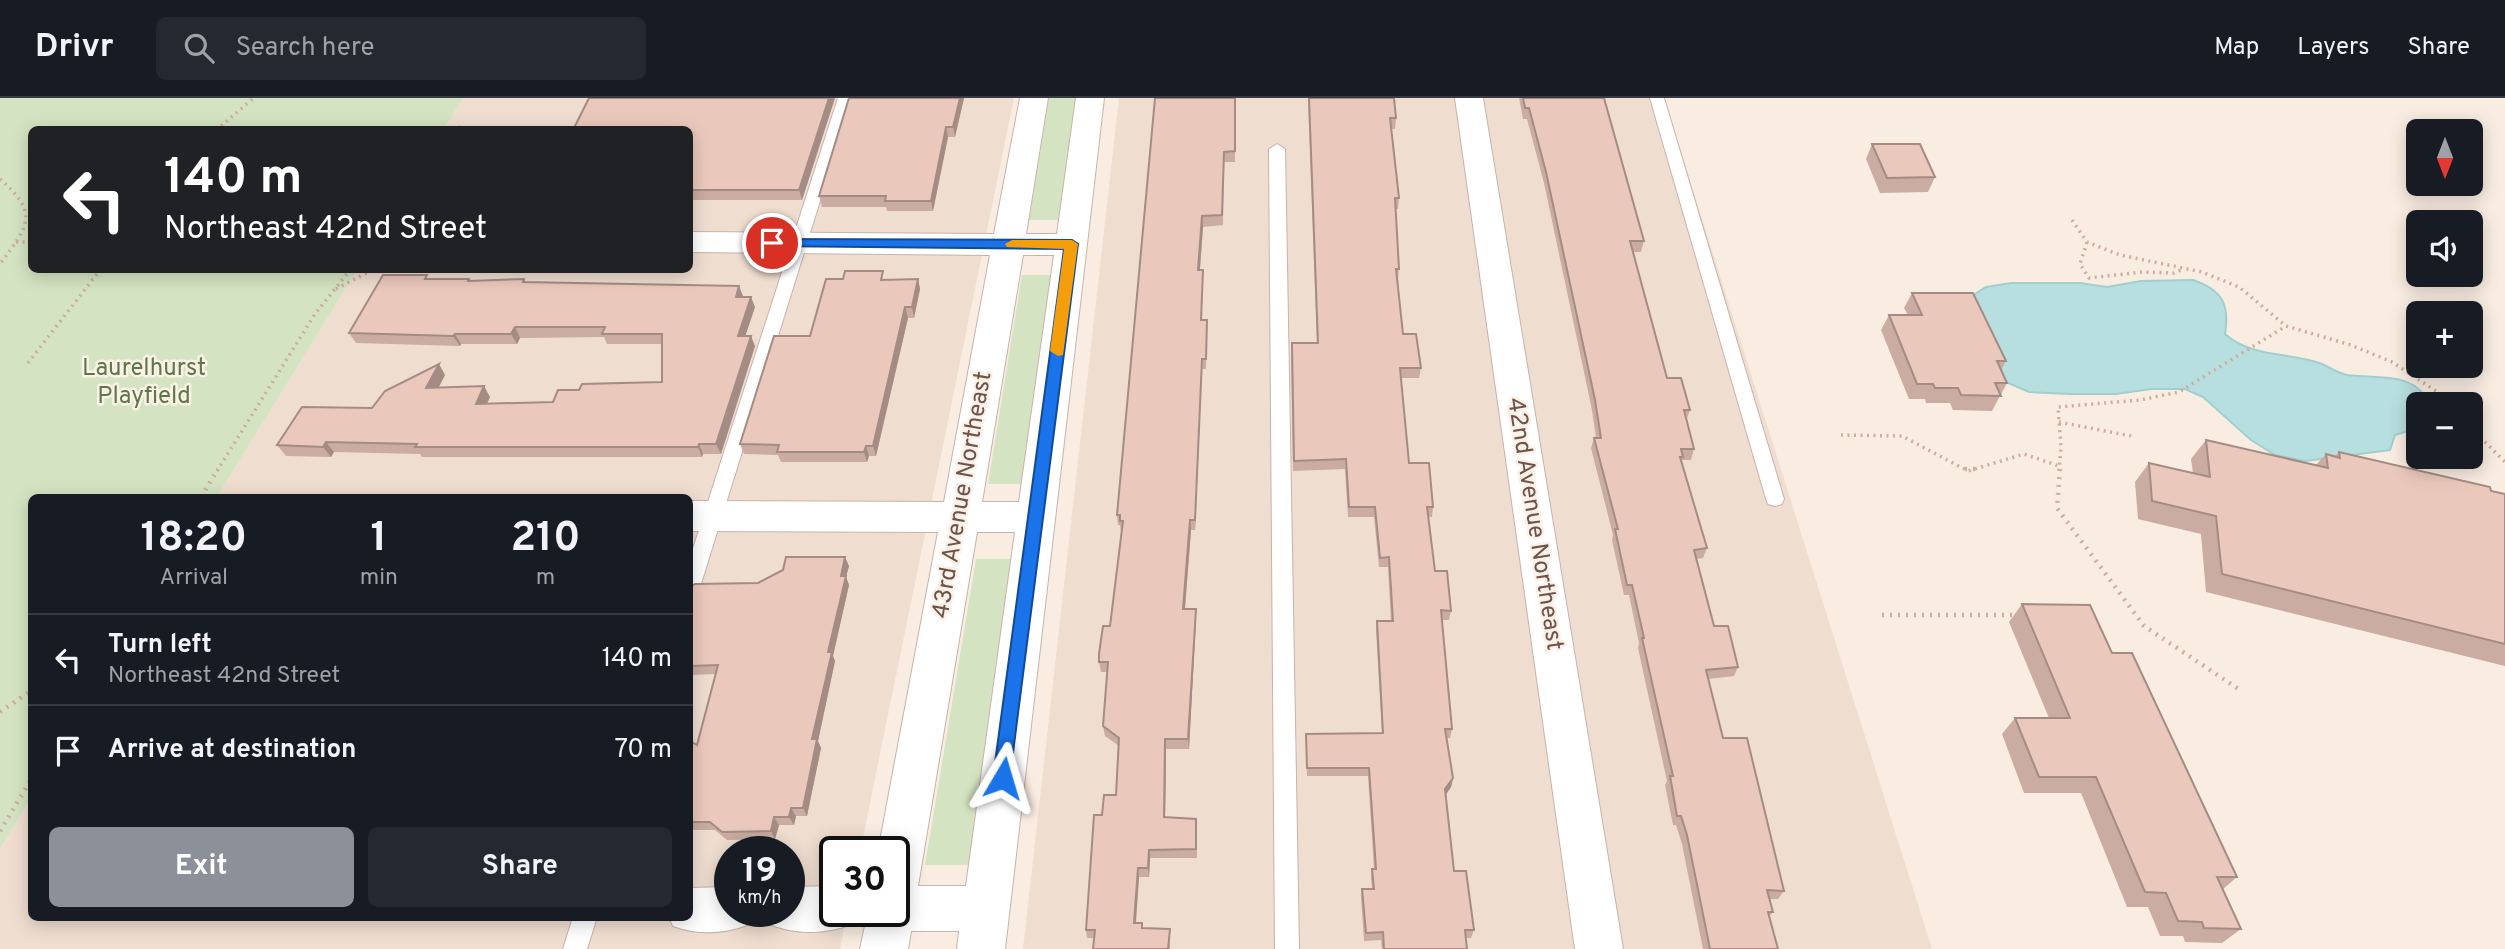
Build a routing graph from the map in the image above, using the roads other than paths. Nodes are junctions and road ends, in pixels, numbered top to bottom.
1 (845, 98) edge
2 (1034, 98) edge
3 (1090, 98) edge
4 (1469, 98) edge
5 (1657, 98) edge
6 (1277, 149) dead end
7 (693, 242) edge
8 (799, 243) junction
9 (1007, 244) junction
10 (1072, 244) junction
11 (1775, 499) dead end
12 (960, 515) junction
13 (701, 516) edge
14 (1036, 517) junction
15 (693, 568) edge
16 (904, 836) edge
17 (714, 909) edge
18 (693, 910) edge
19 (910, 912) edge
20 (584, 921) edge
21 (888, 927) edge
22 (983, 929) edge
23 (575, 949) edge
24 (884, 949) edge
25 (1287, 949) edge
26 (1600, 949) edge

1 - 8 lane
2 - 9 street, 43rd Avenue Northeast
3 - 10 street
4 - 26 street, 42nd Avenue Northeast
5 - 11 lane
6 - 25 lane
7 - 8 street
8 - 9 street
8 - 13 lane
9 - 10 street
9 - 12 street, 43rd Avenue Northeast
10 - 14 street
12 - 13 street
12 - 14 street
12 - 16 street, 43rd Avenue Northeast
13 - 15 lane
14 - 22 street
17 - 18 street
19 - 22 street
20 - 23 lane
21 - 24 street

